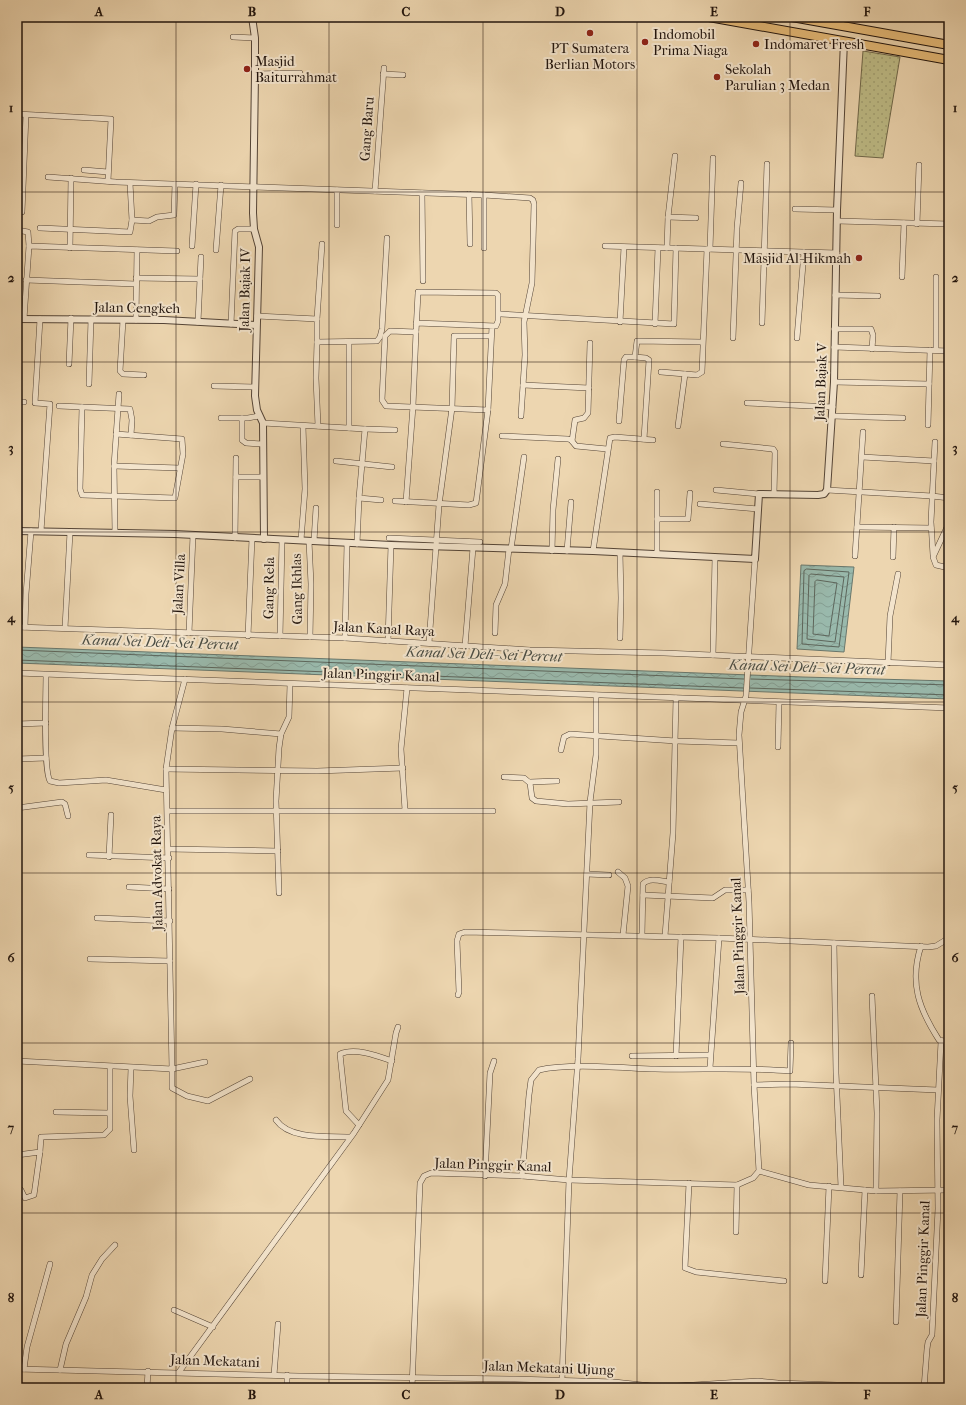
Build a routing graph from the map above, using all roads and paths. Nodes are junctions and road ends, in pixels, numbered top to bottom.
1 (252, 17) edge
2 (709, 17) edge
3 (792, 17) edge
4 (232, 37) dead end
5 (255, 38) junction
6 (844, 41) junction
7 (949, 45) edge
8 (949, 60) edge
9 (384, 68) dead end
10 (300, 73) dead end
11 (255, 74) junction
12 (383, 74) junction
13 (403, 75) dead end
14 (17, 114) edge
15 (26, 115) junction
16 (675, 156) dead end
17 (713, 158) dead end
18 (767, 164) dead end
19 (919, 165) dead end
20 (84, 170) dead end
21 (108, 172) junction
22 (48, 177) dead end
23 (70, 178) junction
24 (108, 181) junction
25 (130, 183) junction
26 (741, 183) dead end
27 (175, 184) junction
28 (196, 184) junction
29 (221, 185) junction
30 (253, 186) junction
31 (337, 190) junction
32 (375, 191) junction
33 (422, 193) junction
34 (469, 194) junction
35 (484, 195) junction
36 (795, 209) dead end
37 (837, 210) junction
38 (22, 212) dead end
39 (668, 217) junction
40 (696, 218) dead end
41 (132, 220) junction
42 (837, 221) junction
43 (904, 223) junction
44 (917, 224) junction
45 (949, 224) edge
46 (337, 226) dead end
47 (40, 228) dead end
48 (254, 229) junction
49 (17, 230) edge
50 (70, 230) junction
51 (387, 238) dead end
52 (322, 244) dead end
53 (470, 244) dead end
54 (28, 246) junction
55 (192, 246) dead end
56 (605, 246) dead end
57 (624, 247) junction
58 (70, 248) junction
59 (484, 248) dead end
60 (658, 248) junction
61 (667, 248) junction
62 (676, 248) junction
63 (708, 249) junction
64 (138, 250) junction
65 (216, 250) dead end
66 (737, 250) junction
67 (177, 251) dead end
68 (765, 251) junction
69 (804, 252) junction
70 (837, 253) junction
71 (201, 257) dead end
72 (902, 277) dead end
73 (936, 277) dead end
74 (200, 279) junction
75 (26, 280) junction
76 (136, 281) junction
77 (423, 281) dead end
78 (835, 295) junction
79 (878, 296) dead end
80 (501, 314) dead end
81 (526, 315) junction
82 (257, 316) junction
83 (71, 318) junction
84 (17, 319) edge
85 (40, 319) junction
86 (91, 319) junction
87 (24, 320) junction
88 (123, 320) junction
89 (136, 320) junction
90 (317, 320) junction
91 (198, 322) junction
92 (620, 322) junction
93 (416, 323) junction
94 (762, 323) dead end
95 (231, 324) junction
96 (655, 324) junction
97 (256, 325) junction
98 (492, 326) junction
99 (834, 329) junction
100 (416, 332) junction
101 (492, 336) junction
102 (734, 338) dead end
103 (797, 338) dead end
104 (317, 342) junction
105 (349, 342) junction
106 (702, 342) junction
107 (590, 343) dead end
108 (834, 347) junction
109 (872, 349) junction
110 (933, 350) junction
111 (949, 351) edge
112 (635, 357) junction
113 (69, 364) dead end
114 (661, 372) dead end
115 (685, 374) junction
116 (144, 375) dead end
117 (834, 382) junction
118 (89, 384) dead end
119 (929, 384) junction
120 (523, 385) junction
121 (214, 386) dead end
122 (255, 387) junction
123 (589, 388) junction
124 (119, 394) dead end
125 (17, 402) edge
126 (24, 402) dead end
127 (747, 403) dead end
128 (59, 406) dead end
129 (414, 406) junction
130 (82, 407) junction
131 (833, 407) junction
132 (452, 408) junction
133 (118, 409) junction
134 (488, 410) junction
135 (259, 416) junction
136 (521, 416) dead end
137 (832, 416) junction
138 (220, 418) dead end
139 (242, 418) junction
140 (904, 418) dead end
141 (619, 421) dead end
142 (263, 422) junction
143 (928, 425) dead end
144 (303, 426) junction
145 (318, 426) junction
146 (678, 426) dead end
147 (349, 428) junction
148 (366, 429) junction
149 (395, 430) dead end
150 (863, 432) dead end
151 (116, 434) junction
152 (131, 435) junction
153 (502, 436) dead end
154 (644, 439) junction
155 (653, 440) dead end
156 (572, 441) junction
157 (935, 442) dead end
158 (262, 444) junction
159 (723, 444) dead end
160 (607, 449) junction
161 (524, 457) dead end
162 (862, 457) junction
163 (236, 458) dead end
164 (558, 459) dead end
165 (336, 461) dead end
166 (934, 461) junction
167 (361, 464) junction
168 (114, 466) junction
169 (392, 467) dead end
170 (180, 468) junction
171 (236, 477) junction
172 (263, 477) junction
173 (716, 490) dead end
174 (827, 490) junction
175 (657, 492) dead end
176 (860, 492) junction
177 (690, 493) dead end
178 (759, 494) junction
179 (774, 494) junction
180 (932, 496) junction
181 (114, 497) junction
182 (359, 498) junction
183 (949, 498) edge
184 (381, 500) dead end
185 (395, 501) dead end
186 (406, 502) junction
187 (571, 502) dead end
188 (700, 504) dead end
189 (439, 505) junction
190 (316, 508) dead end
191 (758, 509) junction
192 (657, 519) junction
193 (949, 523) edge
194 (857, 527) junction
195 (894, 527) junction
196 (931, 528) junction
197 (17, 531) edge
198 (31, 531) junction
199 (41, 531) junction
200 (70, 532) junction
201 (115, 532) junction
202 (193, 535) junction
203 (235, 538) junction
204 (252, 538) junction
205 (389, 538) dead end
206 (264, 539) junction
207 (282, 540) junction
208 (301, 540) junction
209 (311, 541) junction
210 (480, 542) dead end
211 (347, 543) junction
212 (357, 544) junction
213 (437, 544) junction
214 (391, 545) junction
215 (473, 548) junction
216 (510, 549) junction
217 (567, 550) junction
218 (552, 551) junction
219 (592, 551) junction
220 (620, 553) junction
221 (657, 554) junction
222 (933, 555) junction
223 (855, 556) dead end
224 (715, 557) junction
225 (893, 557) dead end
226 (755, 559) junction
227 (949, 568) edge
228 (898, 574) dead end
229 (17, 627) edge
230 (25, 627) junction
231 (65, 628) junction
232 (495, 633) dead end
233 (189, 634) junction
234 (248, 636) junction
235 (280, 636) junction
236 (310, 637) junction
237 (345, 638) junction
238 (620, 638) dead end
239 (388, 641) junction
240 (429, 643) junction
241 (465, 646) junction
242 (713, 655) junction
243 (749, 659) junction
244 (888, 663) junction
245 (949, 665) edge
246 (17, 673) edge
247 (46, 674) junction
248 (185, 679) junction
249 (290, 684) junction
250 (407, 688) junction
251 (596, 695) junction
252 (676, 698) junction
253 (745, 698) junction
254 (779, 702) junction
255 (949, 708) edge
256 (46, 723) junction
257 (17, 724) edge
258 (172, 728) junction
259 (281, 734) junction
260 (596, 736) junction
261 (676, 741) junction
262 (739, 743) junction
263 (778, 747) dead end
264 (561, 750) dead end
265 (46, 758) junction
266 (17, 759) edge
267 (403, 768) junction
268 (166, 769) junction
269 (278, 771) junction
270 (504, 777) dead end
271 (557, 781) dead end
272 (530, 782) junction
273 (166, 790) junction
274 (590, 802) junction
275 (619, 802) dead end
276 (17, 808) edge
277 (406, 810) junction
278 (168, 811) junction
279 (493, 811) dead end
280 (277, 812) junction
281 (111, 815) dead end
282 (68, 816) dead end
283 (168, 849) junction
284 (278, 851) junction
285 (89, 855) dead end
286 (109, 857) junction
287 (169, 858) junction
288 (618, 872) dead end
289 (587, 874) junction
290 (609, 875) dead end
291 (669, 882) junction
292 (129, 887) dead end
293 (169, 889) junction
294 (748, 890) junction
295 (279, 893) dead end
296 (643, 895) junction
297 (668, 896) junction
298 (97, 918) dead end
299 (170, 921) junction
300 (584, 934) junction
301 (623, 935) junction
302 (642, 935) junction
303 (665, 936) junction
304 (681, 937) junction
305 (719, 938) junction
306 (949, 938) edge
307 (749, 939) junction
308 (834, 943) junction
309 (920, 946) junction
310 (90, 959) dead end
311 (170, 961) junction
312 (458, 996) dead end
313 (872, 996) dead end
314 (398, 1027) dead end
315 (940, 1042) junction
316 (949, 1042) edge
317 (791, 1043) dead end
318 (710, 1055) junction
319 (632, 1056) dead end
320 (676, 1056) junction
321 (17, 1061) edge
322 (392, 1061) junction
323 (494, 1061) dead end
324 (205, 1062) dead end
325 (110, 1067) junction
326 (577, 1067) junction
327 (131, 1068) junction
328 (710, 1068) junction
329 (754, 1068) junction
330 (172, 1069) junction
331 (250, 1079) dead end
332 (754, 1085) junction
333 (836, 1086) junction
334 (876, 1086) junction
335 (938, 1090) junction
336 (56, 1112) dead end
337 (109, 1113) junction
338 (276, 1120) dead end
339 (359, 1125) junction
340 (349, 1137) junction
341 (134, 1150) dead end
342 (40, 1152) junction
343 (17, 1154) edge
344 (759, 1171) junction
345 (485, 1176) junction
346 (522, 1176) junction
347 (569, 1180) junction
348 (689, 1183) junction
349 (736, 1185) junction
350 (829, 1186) junction
351 (841, 1187) junction
352 (17, 1189) edge
353 (937, 1189) junction
354 (866, 1190) junction
355 (900, 1190) junction
356 (949, 1190) edge
357 (876, 1191) junction
358 (736, 1232) dead end
359 (115, 1245) dead end
360 (50, 1264) dead end
361 (861, 1274) dead end
362 (825, 1280) dead end
363 (784, 1281) dead end
364 (174, 1310) dead end
365 (896, 1322) dead end
366 (278, 1324) dead end
367 (213, 1327) junction
368 (17, 1368) edge
369 (24, 1369) junction
370 (60, 1370) junction
371 (148, 1371) junction
372 (179, 1372) junction
373 (274, 1374) junction
374 (287, 1375) junction
375 (412, 1378) junction
376 (562, 1381) junction
377 (660, 1387) edge
378 (147, 1388) edge
379 (287, 1388) edge
380 (412, 1388) edge
381 (924, 1388) edge

1 - 5 street, Jalan Bajak IV
2 - 6 highway
3 - 7 highway
4 - 5 street
5 - 11 street, Jalan Bajak IV
6 - 8 highway
6 - 37 street, Jalan Bajak V
9 - 12 street, Gang Baru
10 - 11 street
11 - 30 street, Jalan Bajak IV
12 - 13 street
12 - 32 street, Gang Baru
14 - 15 street
15 - 21 street
15 - 38 street
16 - 39 street
17 - 63 street
18 - 68 street
19 - 44 street
20 - 21 street
21 - 24 street
22 - 23 street
23 - 24 street
23 - 50 street
24 - 25 street
25 - 27 street
25 - 41 street
26 - 66 street
27 - 28 street
27 - 41 street
28 - 29 street
28 - 55 street
29 - 30 street
29 - 65 street
30 - 31 street
30 - 48 street, Jalan Bajak IV
31 - 32 street
31 - 46 street
32 - 33 street
33 - 34 street
33 - 77 street
34 - 35 street
34 - 53 street
35 - 59 street
35 - 81 street
36 - 37 street
37 - 42 street, Jalan Bajak V
39 - 40 street
39 - 61 street
41 - 50 street
42 - 43 street
42 - 70 street, Jalan Bajak V
43 - 44 street
43 - 72 street
44 - 45 street
47 - 50 street
48 - 82 street, Jalan Bajak IV
48 - 95 street
49 - 54 street
50 - 58 street
51 - 105 street
52 - 90 street
54 - 58 street
54 - 75 street
56 - 57 street
57 - 60 street
57 - 92 street
58 - 64 street
60 - 61 street
60 - 96 street
61 - 62 street
62 - 63 street
62 - 96 street
63 - 66 street
63 - 106 street
64 - 67 street
64 - 76 street
66 - 68 street
66 - 102 street
68 - 69 street
68 - 94 street
69 - 70 street
69 - 103 street
70 - 78 street, Jalan Bajak V
71 - 74 street
73 - 110 street
74 - 76 street
74 - 91 street
75 - 76 street
75 - 87 street
76 - 89 street
78 - 79 street
78 - 99 street, Jalan Bajak V
80 - 81 street
81 - 92 street
81 - 120 street
82 - 90 street
82 - 97 street, Jalan Bajak IV
83 - 85 street, Jalan Cengkeh
83 - 86 street, Jalan Cengkeh
83 - 113 street
84 - 87 street, Jalan Cengkeh
85 - 87 street, Jalan Cengkeh
85 - 199 street
86 - 88 street, Jalan Cengkeh
86 - 118 street
88 - 89 street, Jalan Cengkeh
88 - 116 street
89 - 91 street, Jalan Cengkeh
90 - 104 street
91 - 95 street, Jalan Cengkeh
92 - 96 street
93 - 98 street
93 - 98 street
93 - 100 street
95 - 97 street, Jalan Cengkeh
97 - 122 street, Jalan Bajak IV
98 - 101 street
99 - 108 street, Jalan Bajak V
99 - 109 street
100 - 129 street
100 - 129 street
101 - 132 street
101 - 134 street
104 - 105 street
104 - 145 street
105 - 147 street
106 - 112 street
106 - 115 street
107 - 123 street
108 - 109 street
108 - 117 street, Jalan Bajak V
109 - 110 street
110 - 111 street
110 - 119 street
112 - 141 street
112 - 154 street
114 - 115 street
115 - 146 street
117 - 119 street
117 - 131 street, Jalan Bajak V
119 - 143 street
120 - 123 street
120 - 136 street
121 - 122 street
122 - 135 street, Jalan Bajak IV
123 - 156 street
124 - 133 street
125 - 126 street
127 - 131 street
128 - 130 street
129 - 132 street
129 - 186 street
130 - 133 street
130 - 181 street
131 - 137 street, Jalan Bajak V
132 - 134 street
132 - 189 street
133 - 151 street
133 - 152 street
134 - 189 street
135 - 139 street
135 - 142 street, Jalan Bajak IV
137 - 140 street
137 - 174 street, Jalan Bajak V
138 - 139 street
139 - 158 street
142 - 144 street
142 - 158 street
144 - 145 street
144 - 208 street
145 - 147 street
147 - 148 street
148 - 149 street
148 - 167 street
150 - 162 street
151 - 152 street
151 - 168 street
152 - 170 street
153 - 156 street
154 - 155 street
154 - 160 street
156 - 160 street
157 - 166 street
158 - 172 street
159 - 179 street
160 - 219 street
161 - 216 street
162 - 166 street
162 - 176 street
163 - 171 street
164 - 218 street
165 - 167 street
166 - 180 street
167 - 169 street
167 - 182 street
168 - 170 street
168 - 181 street
170 - 181 street
171 - 172 street
171 - 203 street
172 - 206 street
173 - 178 street
174 - 176 street
174 - 179 street
175 - 192 street
176 - 180 street
176 - 194 street
177 - 192 street
178 - 179 street
178 - 191 street
180 - 183 street
180 - 196 street
181 - 201 street
182 - 184 street
182 - 212 street
185 - 186 street
186 - 189 street
187 - 217 street
188 - 191 street
189 - 213 street
190 - 209 street, Gang Ikhlas
191 - 226 street
192 - 221 street
193 - 222 street
194 - 195 street
194 - 223 street
195 - 196 street
195 - 225 street
196 - 222 street
197 - 198 street
198 - 199 street
198 - 230 street
199 - 200 street
200 - 201 street
200 - 231 street
201 - 202 street
202 - 203 street
202 - 233 street, Jalan Villa
203 - 204 street
204 - 206 street
204 - 234 street
205 - 213 street
206 - 207 street
207 - 208 street
207 - 235 street, Gang Rela
208 - 209 street
209 - 211 street
209 - 236 street, Gang Ikhlas
210 - 213 street
211 - 212 street
211 - 237 street
212 - 214 street
213 - 214 street
213 - 215 street
213 - 240 street
214 - 239 street
215 - 216 street
215 - 241 street
216 - 218 street
216 - 232 street
217 - 218 street
217 - 219 street
219 - 220 street
220 - 221 street
220 - 238 street
221 - 224 street
222 - 227 street
224 - 226 street
224 - 242 street
226 - 243 street
228 - 244 street
229 - 230 street, Jalan Kanal Raya
230 - 231 street, Jalan Kanal Raya
231 - 233 street, Jalan Kanal Raya
233 - 234 street, Jalan Kanal Raya
234 - 235 street, Jalan Kanal Raya
235 - 236 street, Jalan Kanal Raya
236 - 237 street, Jalan Kanal Raya
237 - 239 street, Jalan Kanal Raya
239 - 240 street, Jalan Kanal Raya
240 - 241 street, Jalan Kanal Raya
241 - 242 street, Jalan Kanal Raya
242 - 243 street, Jalan Kanal Raya
243 - 244 street
243 - 253 street
244 - 245 street
246 - 247 street, Jalan Pinggir Kanal
247 - 248 street, Jalan Pinggir Kanal
247 - 256 street
248 - 249 street, Jalan Pinggir Kanal
248 - 258 street, Jalan Advokat Raya
249 - 250 street, Jalan Pinggir Kanal
249 - 259 street
250 - 251 street, Jalan Pinggir Kanal
250 - 267 street
251 - 252 street, Jalan Pinggir Kanal
251 - 260 street
252 - 253 street, Jalan Pinggir Kanal
252 - 261 street
253 - 254 street, Jalan Pinggir Kanal
253 - 262 street, Jalan Pinggir Kanal
254 - 255 street, Jalan Pinggir Kanal
254 - 263 street
256 - 257 street
256 - 265 street
258 - 259 street
258 - 268 street, Jalan Advokat Raya
259 - 269 street
260 - 261 street
260 - 264 street
260 - 274 street
261 - 262 street
261 - 291 street
262 - 294 street, Jalan Pinggir Kanal
265 - 266 street
265 - 273 street
267 - 269 street
267 - 277 street
268 - 269 street
268 - 273 street, Jalan Advokat Raya
269 - 280 street
270 - 272 street
271 - 272 street
272 - 274 street
273 - 278 street, Jalan Advokat Raya
274 - 275 street
274 - 289 street
276 - 282 street
277 - 279 street
277 - 280 street
278 - 280 street
278 - 283 street, Jalan Advokat Raya
280 - 284 street
281 - 286 street
283 - 284 street
283 - 287 street, Jalan Advokat Raya
284 - 295 street
285 - 286 street
286 - 287 street
287 - 293 street, Jalan Advokat Raya
288 - 301 street
289 - 290 street
289 - 300 street
291 - 296 street
291 - 297 street
292 - 293 street
293 - 299 street, Jalan Advokat Raya
294 - 297 street
294 - 307 street, Jalan Pinggir Kanal
296 - 297 street
296 - 302 street
297 - 303 street
298 - 299 street
299 - 311 street, Jalan Advokat Raya
300 - 301 street
300 - 312 street
300 - 326 street
301 - 302 street
302 - 303 street
303 - 304 street
304 - 305 street
304 - 320 street
305 - 307 street
305 - 318 street
306 - 309 street
307 - 308 street
307 - 329 street, Jalan Pinggir Kanal
308 - 309 street
308 - 333 street
309 - 315 street
310 - 311 street
311 - 330 street, Jalan Advokat Raya
313 - 334 street
314 - 322 street
315 - 316 street
315 - 335 street
317 - 329 street
318 - 320 street
318 - 328 street
319 - 320 street
321 - 325 street
322 - 339 street
322 - 339 street
323 - 345 street
324 - 330 street
325 - 327 street
325 - 337 street
326 - 328 street
326 - 346 street
326 - 347 street
327 - 330 street
327 - 341 street
328 - 329 street
329 - 332 street, Jalan Pinggir Kanal
330 - 331 street, Jalan Advokat Raya
332 - 333 street
332 - 344 street, Jalan Pinggir Kanal
333 - 334 street
333 - 351 street
334 - 335 street
334 - 357 street
335 - 353 street
336 - 337 street
337 - 342 street
338 - 340 street
339 - 340 street
340 - 367 street
342 - 343 street
342 - 352 street
344 - 349 street, Jalan Pinggir Kanal
344 - 350 street, Jalan Pinggir Kanal
345 - 346 street, Jalan Pinggir Kanal
345 - 375 street, Jalan Pinggir Kanal
346 - 347 street, Jalan Pinggir Kanal
347 - 348 street, Jalan Pinggir Kanal
347 - 376 street
348 - 349 street, Jalan Pinggir Kanal
348 - 363 street
349 - 358 street
350 - 351 street, Jalan Pinggir Kanal
350 - 362 street
351 - 354 street, Jalan Pinggir Kanal
353 - 355 street, Jalan Pinggir Kanal
353 - 356 street
353 - 381 street, Jalan Pinggir Kanal
354 - 357 street, Jalan Pinggir Kanal
354 - 361 street
355 - 357 street, Jalan Pinggir Kanal
355 - 365 street
359 - 370 street
360 - 369 street
364 - 367 street
366 - 373 street
367 - 372 street
368 - 369 street, Jalan Mekatani
369 - 370 street, Jalan Mekatani
370 - 371 street, Jalan Mekatani
371 - 372 street, Jalan Mekatani
371 - 378 street
372 - 373 street, Jalan Mekatani
373 - 374 street, Jalan Mekatani
374 - 375 street, Jalan Mekatani
374 - 379 street
375 - 376 street, Jalan Mekatani Ujung
375 - 380 street
376 - 377 street, Jalan Mekatani Ujung
377 - 381 street, Jalan Mekatani Ujung

